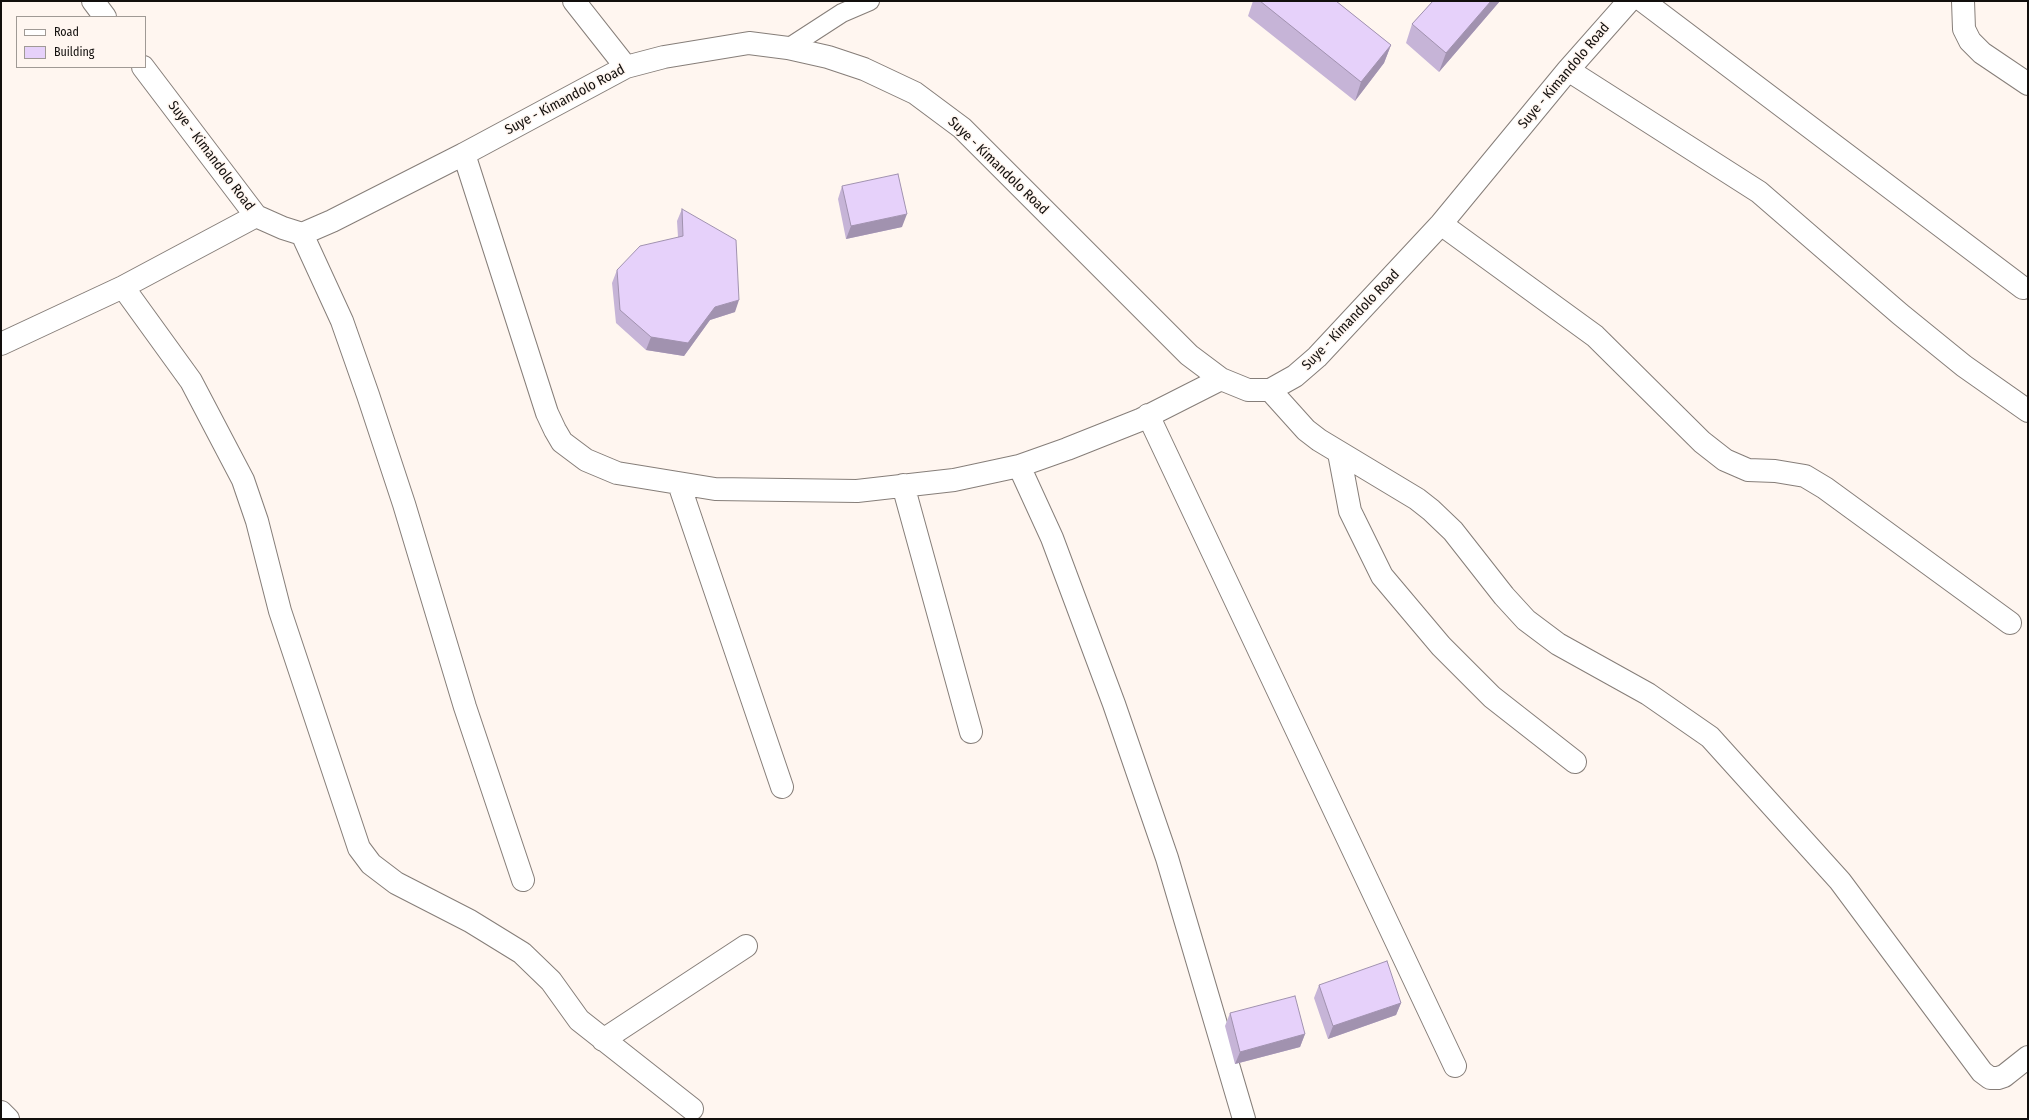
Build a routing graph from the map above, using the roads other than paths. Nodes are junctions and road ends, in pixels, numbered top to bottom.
1 (93, 1) edge
2 (574, 1) edge
3 (870, 1) edge
4 (1629, 1) edge
5 (1643, 1) edge
6 (1963, 1) edge
7 (104, 16) edge
8 (788, 48) junction
9 (626, 67) junction
10 (144, 68) edge
11 (1568, 70) junction
12 (2028, 84) edge
13 (464, 154) junction
14 (256, 216) junction
15 (1441, 224) junction
16 (302, 234) junction
17 (123, 287) junction
18 (2023, 288) dead end
19 (1, 344) edge
20 (1221, 379) junction
21 (1270, 390) junction
22 (2028, 411) edge
23 (1148, 415) junction
24 (1338, 453) junction
25 (1019, 466) junction
26 (679, 484) junction
27 (903, 486) junction
28 (2010, 623) dead end
29 (972, 732) dead end
30 (1575, 762) dead end
31 (782, 786) dead end
32 (522, 880) dead end
33 (746, 946) dead end
34 (603, 1040) junction
35 (2028, 1057) edge
36 (1455, 1066) dead end
37 (692, 1109) dead end
38 (1, 1112) edge
39 (8, 1119) edge
40 (1244, 1119) edge

1 - 7 street
2 - 9 street
3 - 8 lane
4 - 11 street, Suye - Kimandolo Road
5 - 18 street
6 - 12 street
8 - 9 street, Suye - Kimandolo Road
8 - 20 street, Suye - Kimandolo Road
9 - 13 street, Suye - Kimandolo Road
10 - 14 street, Suye - Kimandolo Road
11 - 15 street, Suye - Kimandolo Road
11 - 22 street
13 - 16 street, Suye - Kimandolo Road
13 - 26 street
14 - 16 street, Suye - Kimandolo Road
14 - 17 street
15 - 21 street, Suye - Kimandolo Road
15 - 28 street
16 - 32 street
17 - 19 street
17 - 34 street
20 - 21 street, Suye - Kimandolo Road
20 - 23 street
21 - 24 street
23 - 25 street
23 - 36 street
24 - 30 street
24 - 35 street
25 - 27 street
25 - 40 street
26 - 27 street
26 - 31 street
27 - 29 street
33 - 34 street
34 - 37 street
38 - 39 street

